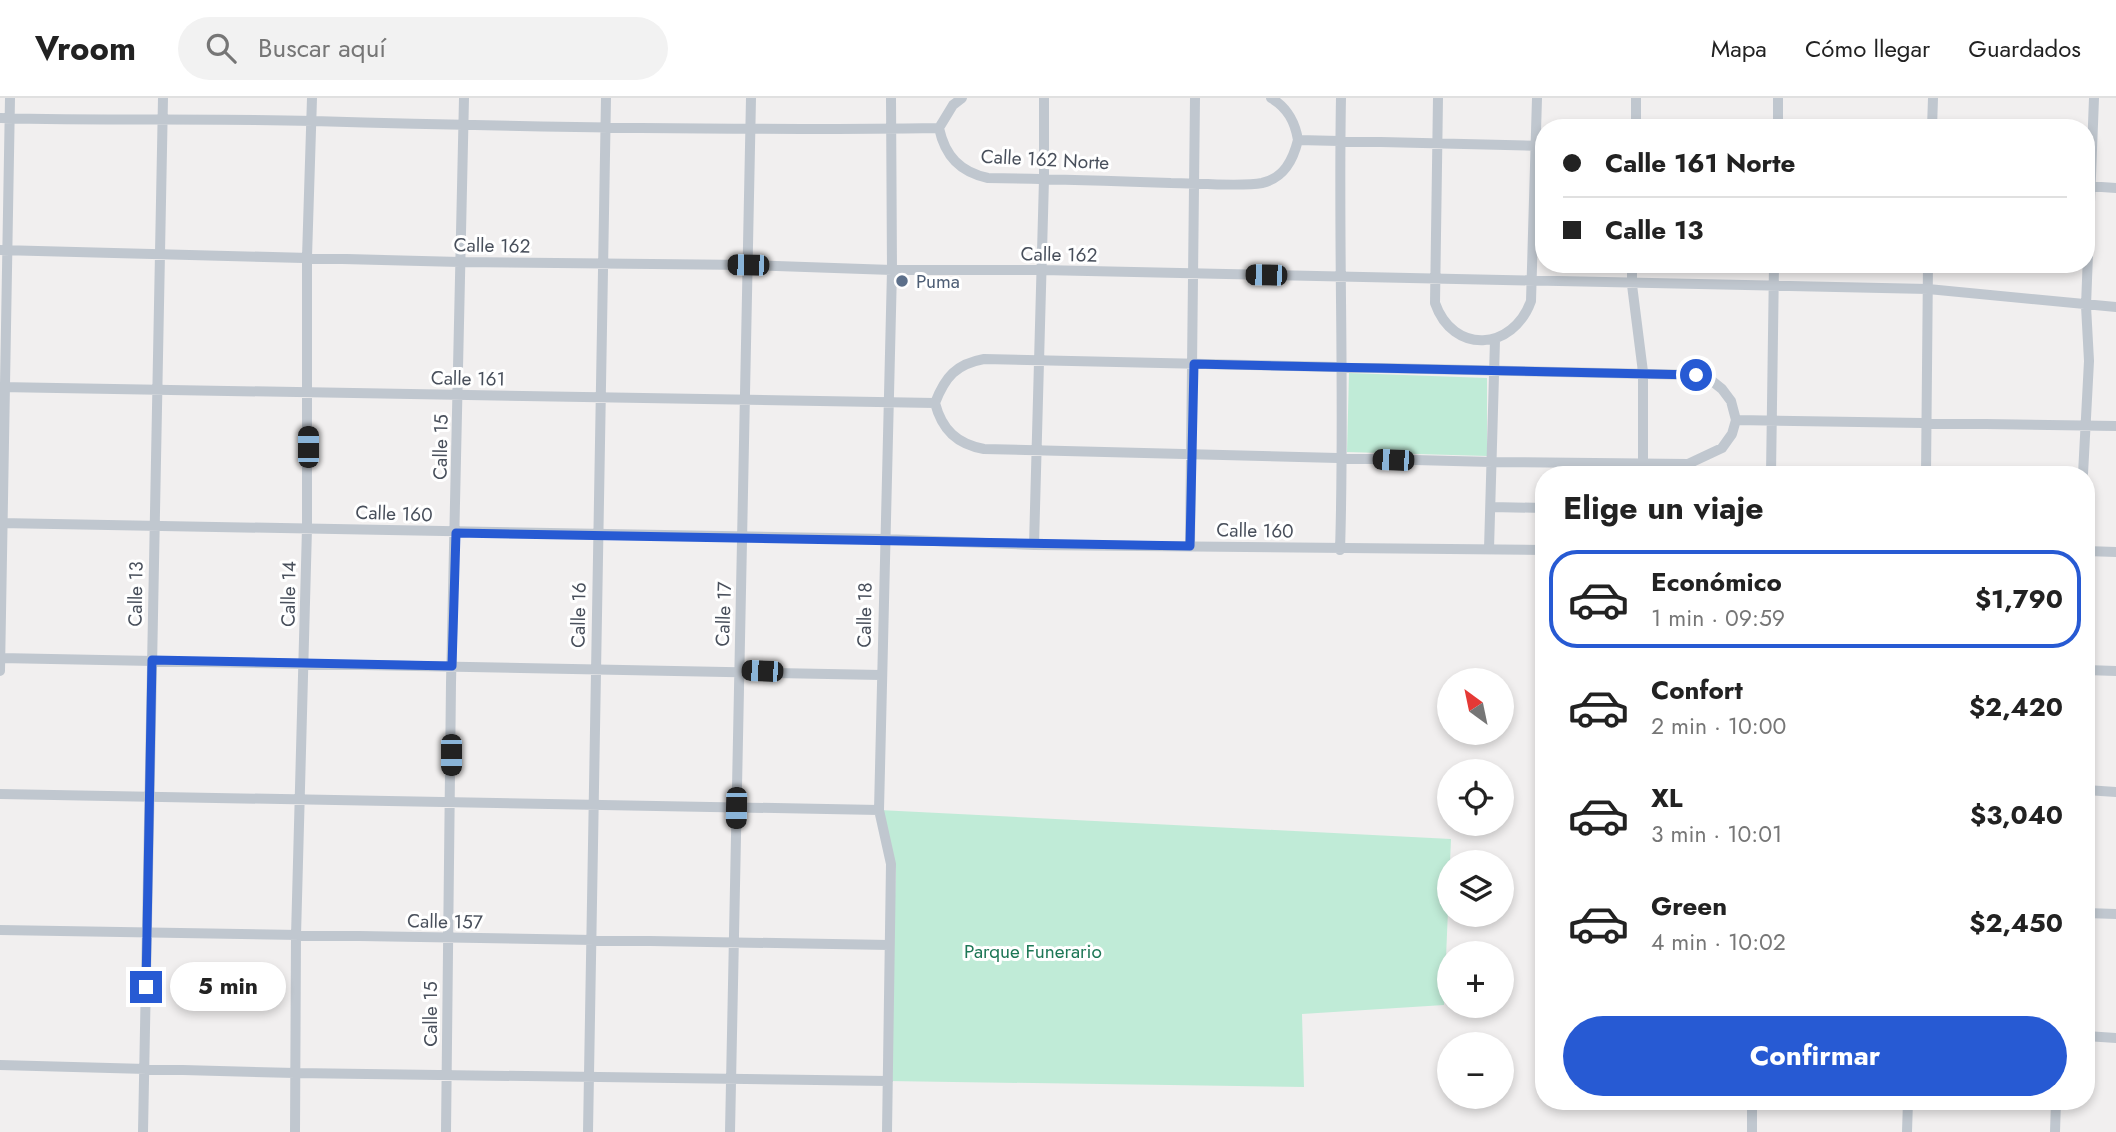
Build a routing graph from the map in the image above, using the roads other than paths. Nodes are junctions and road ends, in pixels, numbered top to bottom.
1 (10, 98) edge
2 (163, 98) edge
3 (312, 98) edge
4 (464, 98) edge
5 (606, 98) edge
6 (751, 98) edge
7 (891, 98) edge
8 (962, 98) edge
9 (1044, 98) edge
10 (1195, 98) edge
11 (1272, 98) edge
12 (1341, 98) edge
13 (1438, 98) edge
14 (1537, 98) edge
15 (1636, 98) edge
16 (1778, 98) edge
17 (1933, 98) edge
18 (2094, 98) edge
19 (5, 118) edge
20 (1538, 119) edge
21 (1636, 119) edge
22 (1778, 119) edge
23 (1932, 119) edge
24 (2093, 119) edge
25 (162, 120) junction
26 (311, 121) junction
27 (464, 127) junction
28 (605, 128) junction
29 (939, 128) junction
30 (891, 129) junction
31 (750, 130) junction
32 (1298, 140) junction
33 (1340, 142) junction
34 (1437, 144) junction
35 (1535, 146) edge
36 (1044, 179) junction
37 (1193, 183) junction
38 (2095, 186) edge
39 (2116, 188) edge
40 (1535, 243) edge
41 (4, 250) edge
42 (160, 254) junction
43 (307, 257) junction
44 (460, 262) junction
45 (603, 263) junction
46 (748, 265) junction
47 (892, 270) junction
48 (1042, 270) junction
49 (1632, 273) edge
50 (1774, 273) edge
51 (1928, 273) edge
52 (2087, 273) edge
53 (1192, 274) junction
54 (1339, 276) junction
55 (1433, 280) junction
56 (1533, 282) junction
57 (1632, 285) junction
58 (1774, 286) junction
59 (1928, 289) junction
60 (2086, 306) junction
61 (2116, 307) edge
62 (1495, 340) junction
63 (1039, 360) junction
64 (1194, 364) junction
65 (1342, 368) junction
66 (1495, 371) junction
67 (1643, 372) junction
68 (3, 387) edge
69 (159, 391) junction
70 (308, 393) junction
71 (458, 395) junction
72 (601, 398) junction
73 (747, 400) junction
74 (887, 402) junction
75 (934, 403) junction
76 (1736, 420) junction
77 (1773, 421) junction
78 (1927, 422) junction
79 (2085, 426) junction
80 (2116, 426) edge
81 (1038, 451) junction
82 (1191, 454) junction
83 (1343, 458) junction
84 (1492, 463) junction
85 (1557, 466) edge
86 (1643, 466) edge
87 (1673, 466) edge
88 (1771, 466) edge
89 (1926, 466) edge
90 (2083, 466) edge
91 (1491, 507) junction
92 (1535, 508) edge
93 (2, 523) edge
94 (154, 525) junction
95 (307, 528) junction
96 (456, 533) junction
97 (597, 534) junction
98 (743, 537) junction
99 (884, 539) junction
100 (1034, 545) junction
101 (1190, 546) junction
102 (1489, 549) junction
103 (1340, 550) junction
104 (1535, 550) edge
105 (2095, 551) edge
106 (2116, 552) edge
107 (0, 658) edge
108 (152, 660) junction
109 (304, 663) junction
110 (452, 666) junction
111 (594, 669) junction
112 (738, 670) junction
113 (2095, 670) edge
114 (0, 671) edge
115 (2116, 671) edge
116 (880, 675) junction
117 (2095, 791) edge
118 (2116, 792) edge
119 (0, 794) edge
120 (149, 797) junction
121 (301, 799) junction
122 (451, 803) junction
123 (593, 804) junction
124 (736, 808) junction
125 (879, 810) junction
126 (2095, 913) edge
127 (2116, 914) edge
128 (0, 930) edge
129 (147, 933) junction
130 (296, 936) junction
131 (448, 939) junction
132 (590, 941) junction
133 (733, 943) junction
134 (888, 945) junction
135 (2095, 1037) edge
136 (2116, 1038) edge
137 (0, 1065) edge
138 (144, 1069) junction
139 (295, 1073) junction
140 (447, 1073) junction
141 (589, 1076) junction
142 (730, 1079) junction
143 (887, 1081) junction
144 (1752, 1110) edge
145 (1908, 1110) edge
146 (2056, 1110) edge
147 (143, 1132) edge
148 (295, 1132) edge
149 (446, 1132) edge
150 (588, 1132) edge
151 (730, 1132) edge
152 (887, 1132) edge
153 (1752, 1132) edge
154 (1907, 1132) edge
155 (2055, 1132) edge

1 - 19 street
2 - 25 street, Calle 13
3 - 26 street, Calle 14
4 - 27 street, Calle 15
5 - 28 street, Calle 16
6 - 31 street, Calle 17
7 - 30 street, Calle 18
8 - 29 street
9 - 36 street
10 - 37 street
11 - 32 street
12 - 33 street
13 - 34 street
14 - 20 street
15 - 21 street
16 - 22 street
17 - 23 street
18 - 24 street
19 - 25 street
19 - 41 street
25 - 26 street
25 - 42 street, Calle 13
26 - 27 street
26 - 43 street, Calle 14
27 - 28 street
27 - 44 street, Calle 15
28 - 31 street
28 - 45 street, Calle 16
29 - 30 street
29 - 36 street, Calle 162 Norte
30 - 31 street
30 - 47 street, Calle 18
31 - 46 street, Calle 17
32 - 33 street
32 - 37 street, Calle 162 Norte
33 - 34 street
33 - 54 street
34 - 35 street
34 - 55 street
36 - 37 street, Calle 162 Norte
36 - 48 street
37 - 53 street
38 - 39 street
40 - 56 street
41 - 42 street, Calle 162
41 - 68 street
42 - 43 street, Calle 162
42 - 69 street, Calle 13
43 - 44 street, Calle 162
43 - 70 street, Calle 14
44 - 45 street, Calle 162
44 - 71 street, Calle 15
45 - 46 street, Calle 162
45 - 72 street, Calle 16
46 - 47 street, Calle 162
46 - 73 street, Calle 17
47 - 48 street, Calle 162
47 - 74 street, Calle 18
48 - 53 street, Calle 162
48 - 63 street
49 - 57 street
50 - 58 street
51 - 59 street
52 - 60 street
53 - 54 street, Calle 162
53 - 64 street
54 - 55 street, Calle 162
54 - 65 street
55 - 56 street, Calle 162
55 - 62 street
56 - 57 street, Calle 162
56 - 62 street
57 - 58 street, Calle 162
57 - 67 street
58 - 59 street, Calle 162
58 - 77 street
59 - 60 street, Calle 162
59 - 78 street
60 - 61 street, Calle 162
60 - 79 street
62 - 66 street
63 - 64 street
63 - 75 street
63 - 81 street
64 - 65 street
64 - 82 street
65 - 66 street
65 - 83 street
66 - 67 street
66 - 84 street
67 - 76 street
67 - 86 street
68 - 69 street, Calle 161
68 - 93 street
69 - 70 street, Calle 161
69 - 94 street, Calle 13
70 - 71 street, Calle 161
70 - 95 street, Calle 14
71 - 72 street, Calle 161
71 - 96 street, Calle 15
72 - 73 street, Calle 161
72 - 97 street, Calle 16
73 - 74 street, Calle 161
73 - 98 street, Calle 17
74 - 75 street, Calle 161
74 - 99 street, Calle 18
75 - 81 street
76 - 77 street
76 - 87 street
77 - 78 street
77 - 88 street
78 - 79 street
78 - 89 street
79 - 80 street
79 - 90 street
81 - 82 street
81 - 100 street
82 - 83 street
82 - 101 street
83 - 84 street
83 - 103 street
84 - 85 street
84 - 91 street
91 - 92 street
91 - 102 street
93 - 94 street, Calle 160
93 - 107 street
94 - 95 street, Calle 160
94 - 108 street, Calle 13
95 - 96 street, Calle 160
95 - 109 street, Calle 14
96 - 97 street, Calle 160
96 - 110 street, Calle 15
97 - 98 street, Calle 160
97 - 111 street, Calle 16
98 - 99 street, Calle 160
98 - 112 street, Calle 17
99 - 100 street, Calle 160
99 - 116 street, Calle 18
100 - 101 street, Calle 160
101 - 103 street, Calle 160
102 - 103 street, Calle 160
102 - 104 street, Calle 160
105 - 106 street
107 - 108 street
107 - 114 street
108 - 109 street
108 - 120 street, Calle 13
109 - 110 street
109 - 121 street, Calle 14
110 - 111 street
110 - 122 street, Calle 15
111 - 112 street
111 - 123 street, Calle 16
112 - 116 street
112 - 124 street, Calle 17
113 - 115 street
116 - 125 street, Calle 18
117 - 118 street
119 - 120 street
120 - 121 street
120 - 129 street, Calle 13
121 - 122 street
121 - 130 street, Calle 14
122 - 123 street
122 - 131 street, Calle 15
123 - 124 street
123 - 132 street, Calle 16
124 - 125 street
124 - 133 street, Calle 17
125 - 134 street, Calle 18
126 - 127 street
128 - 129 street, Calle 157
129 - 130 street, Calle 157
129 - 138 street, Calle 13
130 - 131 street, Calle 157
130 - 139 street, Calle 14
131 - 132 street, Calle 157
131 - 140 street, Calle 15
132 - 133 street, Calle 157
132 - 141 street, Calle 16
133 - 134 street, Calle 157
133 - 142 street, Calle 17
134 - 143 street, Calle 18
135 - 136 street
137 - 138 street
138 - 139 street
138 - 147 street, Calle 13
139 - 140 street
139 - 148 street, Calle 14
140 - 141 street
140 - 149 street, Calle 15
141 - 142 street
141 - 150 street, Calle 16
142 - 143 street
142 - 151 street, Calle 17
143 - 152 street, Calle 18
144 - 153 street
145 - 154 street
146 - 155 street

